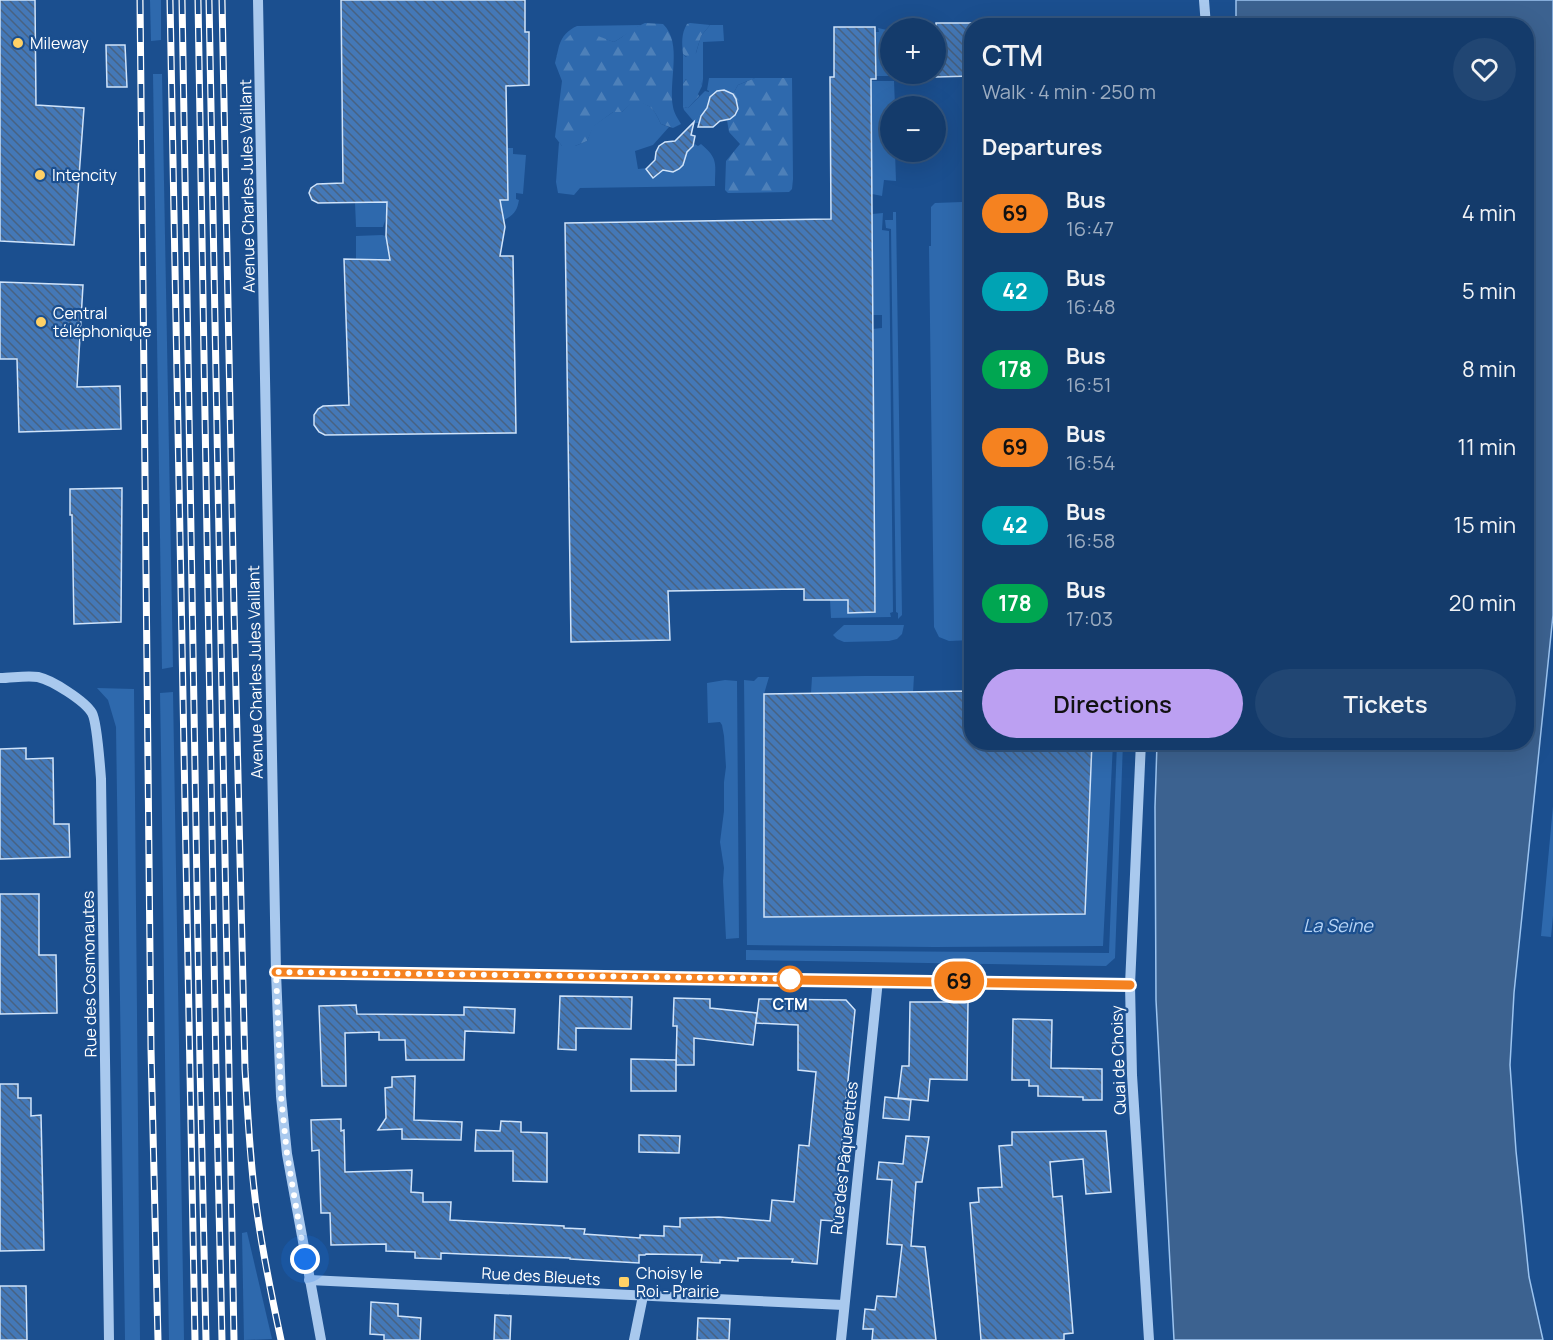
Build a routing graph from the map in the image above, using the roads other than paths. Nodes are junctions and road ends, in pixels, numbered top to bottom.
1 (258, 0) edge
2 (1204, 0) edge
3 (1205, 18) edge
4 (0, 678) edge
5 (1141, 750) edge
6 (276, 972) junction
7 (878, 980) junction
8 (1130, 985) junction
9 (309, 1280) junction
10 (643, 1296) junction
11 (844, 1305) junction
12 (109, 1340) edge
13 (321, 1340) edge
14 (634, 1340) edge
15 (841, 1340) edge
16 (1149, 1340) edge

1 - 6 street, Avenue Charles Jules Vaillant
2 - 3 street
4 - 12 street, Rue des Cosmonautes
5 - 8 street, Quai de Choisy
6 - 7 street
6 - 9 street, Avenue Charles Jules Vaillant
7 - 8 street
7 - 11 street, Rue des Pâquerettes
8 - 16 street, Quai de Choisy
9 - 10 street, Rue des Bleuets
9 - 13 street, Avenue Charles Jules Vaillant
10 - 11 street, Rue des Bleuets
10 - 14 street
11 - 15 street, Rue des Pâquerettes

